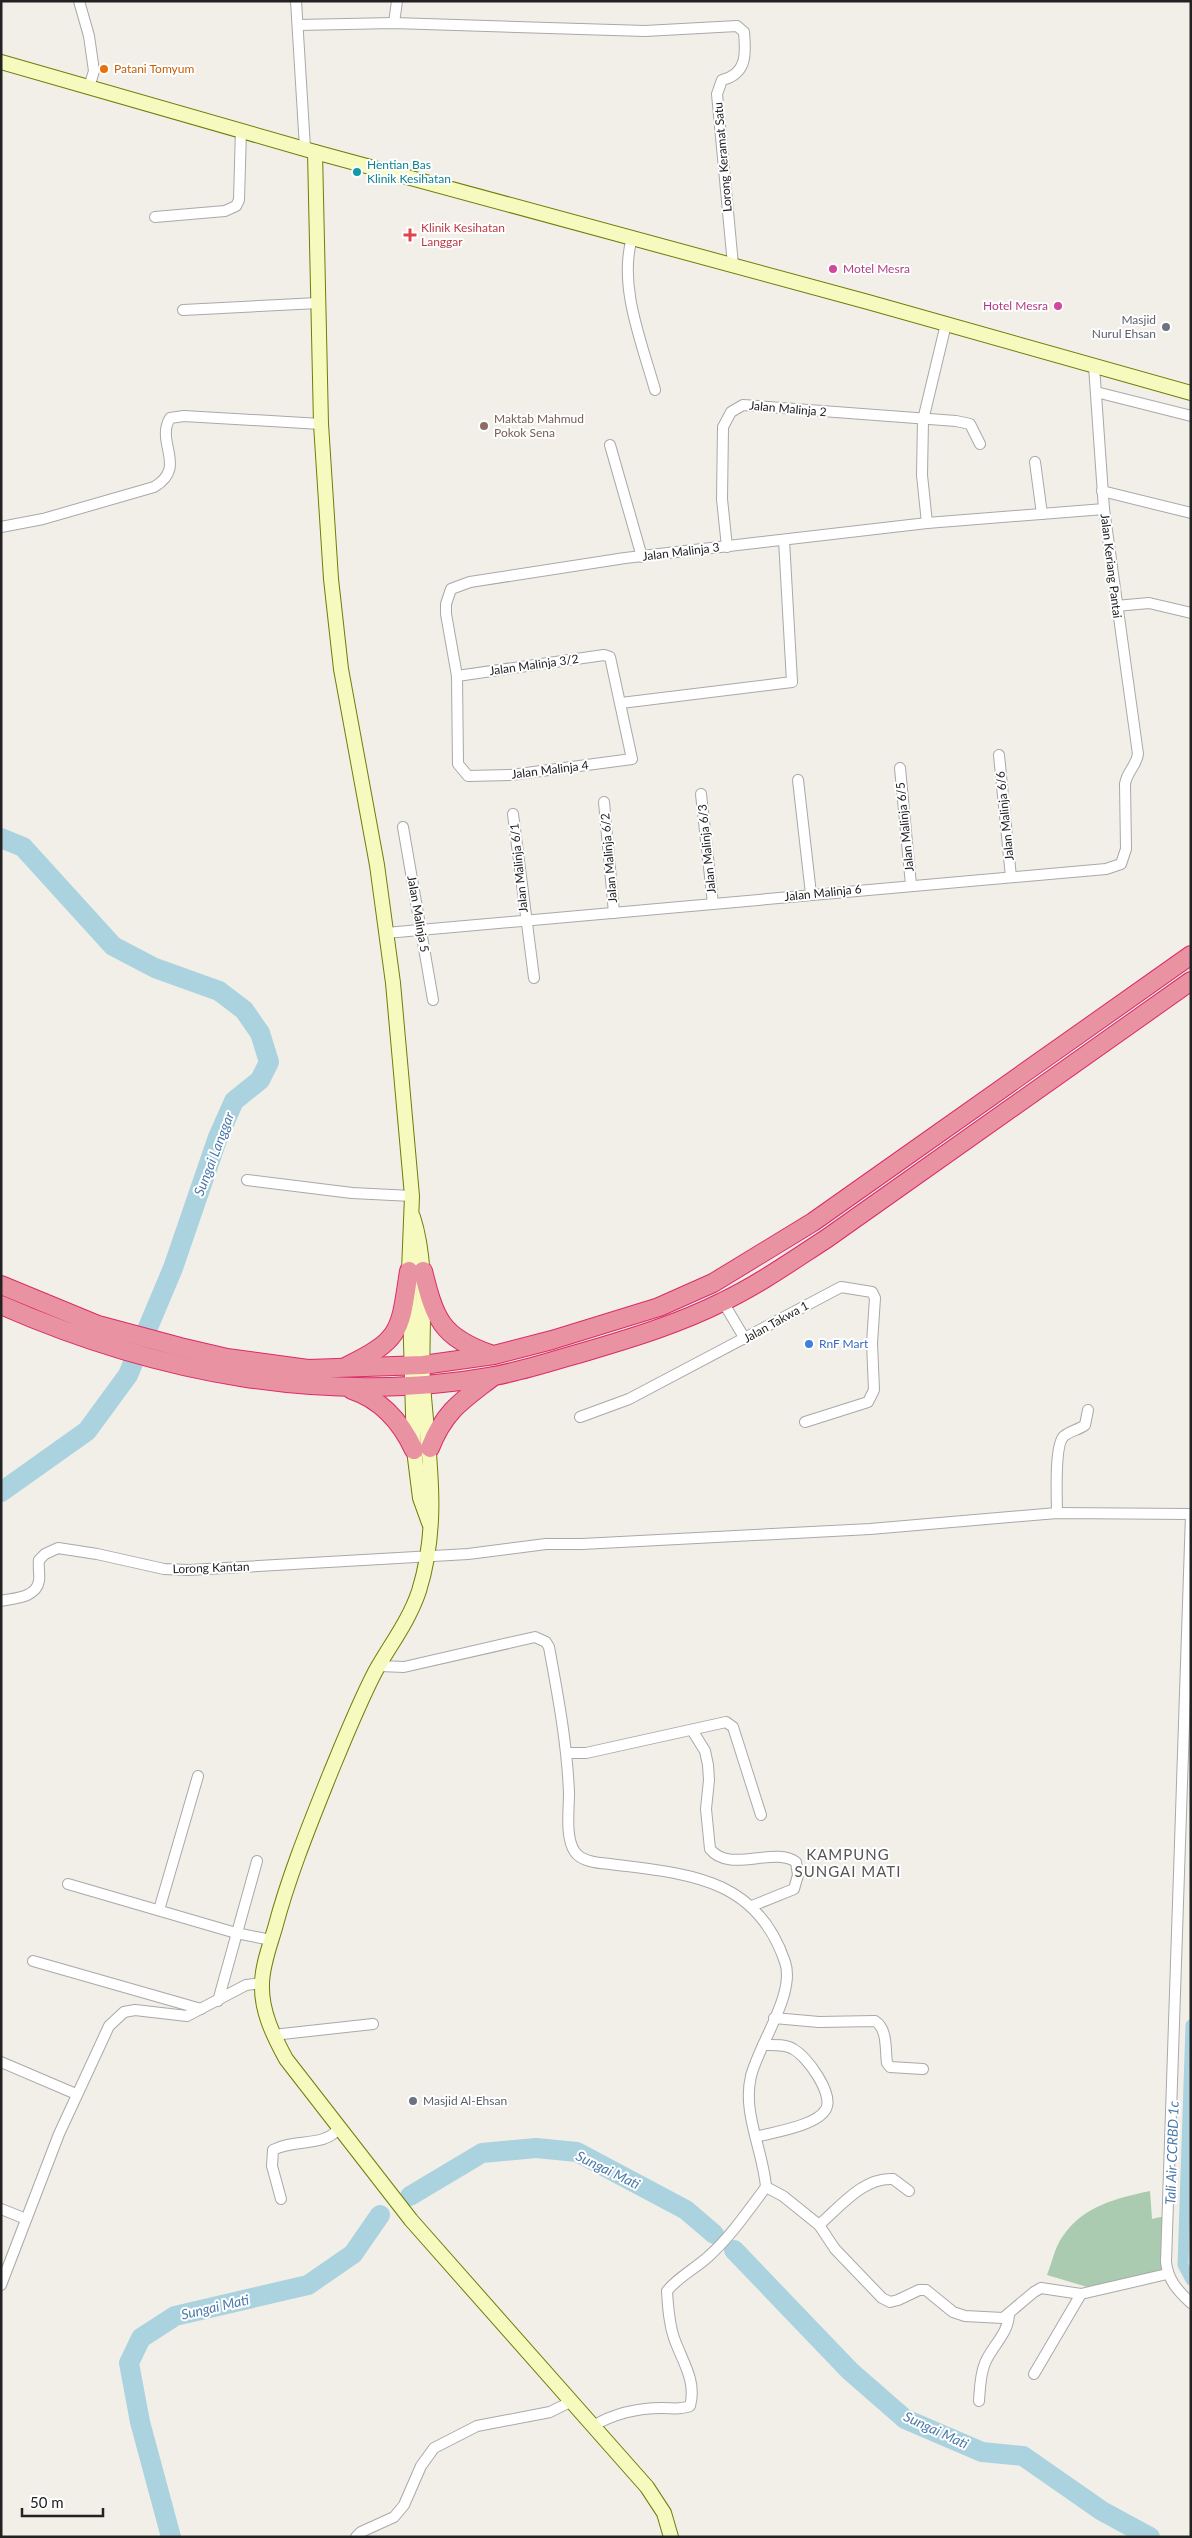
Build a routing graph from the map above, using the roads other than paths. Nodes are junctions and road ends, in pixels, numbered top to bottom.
1 (79, 1) edge
2 (296, 1) edge
3 (397, 1) edge
4 (394, 24) junction
5 (298, 25) junction
6 (1, 62) edge
7 (89, 87) junction
8 (240, 130) junction
9 (310, 150) junction
10 (154, 217) dead end
11 (632, 238) junction
12 (733, 265) junction
13 (318, 303) junction
14 (183, 310) dead end
15 (946, 324) junction
16 (1094, 366) junction
17 (655, 390) dead end
18 (1096, 392) junction
19 (1191, 393) edge
20 (1191, 416) edge
21 (923, 420) junction
22 (321, 424) junction
23 (980, 444) dead end
24 (610, 445) dead end
25 (1035, 462) dead end
26 (1102, 491) junction
27 (1104, 509) junction
28 (1191, 513) edge
29 (1042, 514) junction
30 (927, 523) junction
31 (1, 527) edge
32 (784, 540) junction
33 (727, 546) junction
34 (642, 557) junction
35 (1116, 606) junction
36 (1191, 613) edge
37 (457, 676) junction
38 (621, 703) junction
39 (999, 755) dead end
40 (1137, 765) joint
41 (900, 768) dead end
42 (468, 776) joint
43 (798, 780) dead end
44 (701, 794) dead end
45 (604, 802) dead end
46 (513, 814) dead end
47 (402, 827) dead end
48 (1011, 877) junction
49 (911, 885) junction
50 (811, 894) junction
51 (713, 904) junction
52 (614, 913) junction
53 (525, 922) junction
54 (420, 929) junction
55 (386, 933) junction
56 (1191, 955) edge
57 (534, 978) dead end
58 (1191, 980) edge
59 (433, 1000) dead end
60 (247, 1180) dead end
61 (412, 1196) junction
62 (416, 1271) junction
63 (1, 1284) edge
64 (724, 1302) junction
65 (1, 1305) edge
66 (745, 1339) junction
67 (494, 1355) junction
68 (417, 1365) junction
69 (340, 1369) junction
70 (494, 1376) junction
71 (417, 1384) junction
72 (342, 1387) junction
73 (1088, 1410) dead end
74 (580, 1417) dead end
75 (805, 1422) dead end
76 (422, 1449) junction
77 (1057, 1513) junction
78 (1191, 1514) edge
79 (426, 1557) junction
80 (1, 1601) edge
81 (380, 1666) junction
82 (692, 1730) junction
83 (568, 1753) junction
84 (198, 1776) dead end
85 (761, 1815) dead end
86 (257, 1861) dead end
87 (68, 1884) dead end
88 (752, 1906) junction
89 (159, 1910) junction
90 (236, 1933) junction
91 (271, 1940) junction
92 (33, 1962) dead end
93 (262, 1983) junction
94 (218, 2001) junction
95 (202, 2009) junction
96 (774, 2018) junction
97 (373, 2024) dead end
98 (273, 2035) junction
99 (763, 2045) junction
100 (1, 2062) edge
101 (924, 2070) dead end
102 (76, 2094) junction
103 (339, 2128) junction
104 (756, 2137) junction
105 (766, 2187) junction
106 (909, 2191) dead end
107 (281, 2199) dead end
108 (1, 2209) edge
109 (26, 2219) junction
110 (819, 2225) junction
111 (1167, 2274) junction
112 (1, 2284) edge
113 (1081, 2294) junction
114 (1191, 2302) edge
115 (1009, 2315) junction
116 (1034, 2374) dead end
117 (979, 2401) dead end
118 (570, 2402) junction
119 (593, 2426) junction
120 (356, 2537) edge
121 (671, 2537) edge

1 - 7 street
2 - 5 street
3 - 4 street
4 - 5 street
4 - 12 street, Lorong Keramat Satu
5 - 9 street
6 - 7 main road
7 - 8 main road
8 - 9 main road
8 - 10 street
9 - 11 main road
9 - 13 main road
11 - 12 main road
11 - 17 street
12 - 15 main road
13 - 14 street
13 - 22 main road
15 - 16 main road
15 - 21 street
16 - 18 street, Jalan Keriang Pantai
16 - 19 main road
18 - 20 street
18 - 26 street, Jalan Keriang Pantai
21 - 23 street, Jalan Malinja 2
21 - 30 street
21 - 33 street, Jalan Malinja 2
22 - 31 street
22 - 55 main road
24 - 34 street
25 - 29 street
26 - 27 street, Jalan Keriang Pantai
26 - 28 street
27 - 29 street, Jalan Malinja 3
27 - 35 street, Jalan Keriang Pantai
29 - 30 street, Jalan Malinja 3
30 - 32 street, Jalan Malinja 3
32 - 33 street, Jalan Malinja 3
32 - 38 street
33 - 34 street, Jalan Malinja 3
34 - 37 street, Jalan Malinja 3
35 - 36 street
35 - 40 street, Jalan Keriang Pantai
37 - 38 street, Jalan Malinja 3/2
37 - 42 street, Jalan Malinja 3
38 - 42 street, Jalan Malinja 4
39 - 48 street, Jalan Malinja 6/6
40 - 48 street, Jalan Malinja 6
41 - 49 street, Jalan Malinja 6/5
43 - 50 street
44 - 51 street, Jalan Malinja 6/3
45 - 52 street, Jalan Malinja 6/2
46 - 53 street, Jalan Malinja 6/1
47 - 54 street, Jalan Malinja 5
48 - 49 street, Jalan Malinja 6
49 - 50 street, Jalan Malinja 6
50 - 51 street, Jalan Malinja 6
51 - 52 street, Jalan Malinja 6
52 - 53 street, Jalan Malinja 6
53 - 54 street, Jalan Malinja 6
53 - 57 street, Jalan Malinja 6/1
54 - 55 street, Jalan Malinja 6
54 - 59 street, Jalan Malinja 5
55 - 61 main road
56 - 67 highway
58 - 64 highway
60 - 61 street
61 - 62 main road
62 - 67 highway
62 - 68 main road
62 - 69 highway
63 - 69 highway
64 - 66 street
64 - 70 highway
65 - 72 highway
66 - 74 street, Jalan Takwa 1
66 - 75 street, Jalan Takwa 1
67 - 68 highway
68 - 69 highway
68 - 71 main road
70 - 71 highway
70 - 76 highway
71 - 72 highway
71 - 76 main road
72 - 76 highway
73 - 77 street
76 - 79 main road
77 - 78 street
77 - 79 street
78 - 111 street
79 - 80 street, Lorong Kantan
79 - 81 main road
81 - 83 street
81 - 91 main road
82 - 83 street
82 - 85 street
82 - 88 street
83 - 88 street
84 - 89 street
86 - 90 street
87 - 89 street
88 - 96 street
89 - 90 street
90 - 91 street
90 - 94 street
91 - 93 main road
92 - 95 street
93 - 94 street
93 - 98 main road
94 - 95 street
95 - 102 street
96 - 99 street
96 - 101 street
97 - 98 street
98 - 103 main road
99 - 104 street
99 - 104 street
100 - 102 street
102 - 109 street
103 - 107 street
103 - 118 main road
104 - 105 street
105 - 110 street
105 - 119 street
106 - 110 street
108 - 109 street
109 - 112 street
110 - 115 street
111 - 113 street
111 - 114 street
113 - 115 street
113 - 116 street
115 - 117 street
118 - 119 main road
118 - 120 street
119 - 121 main road

